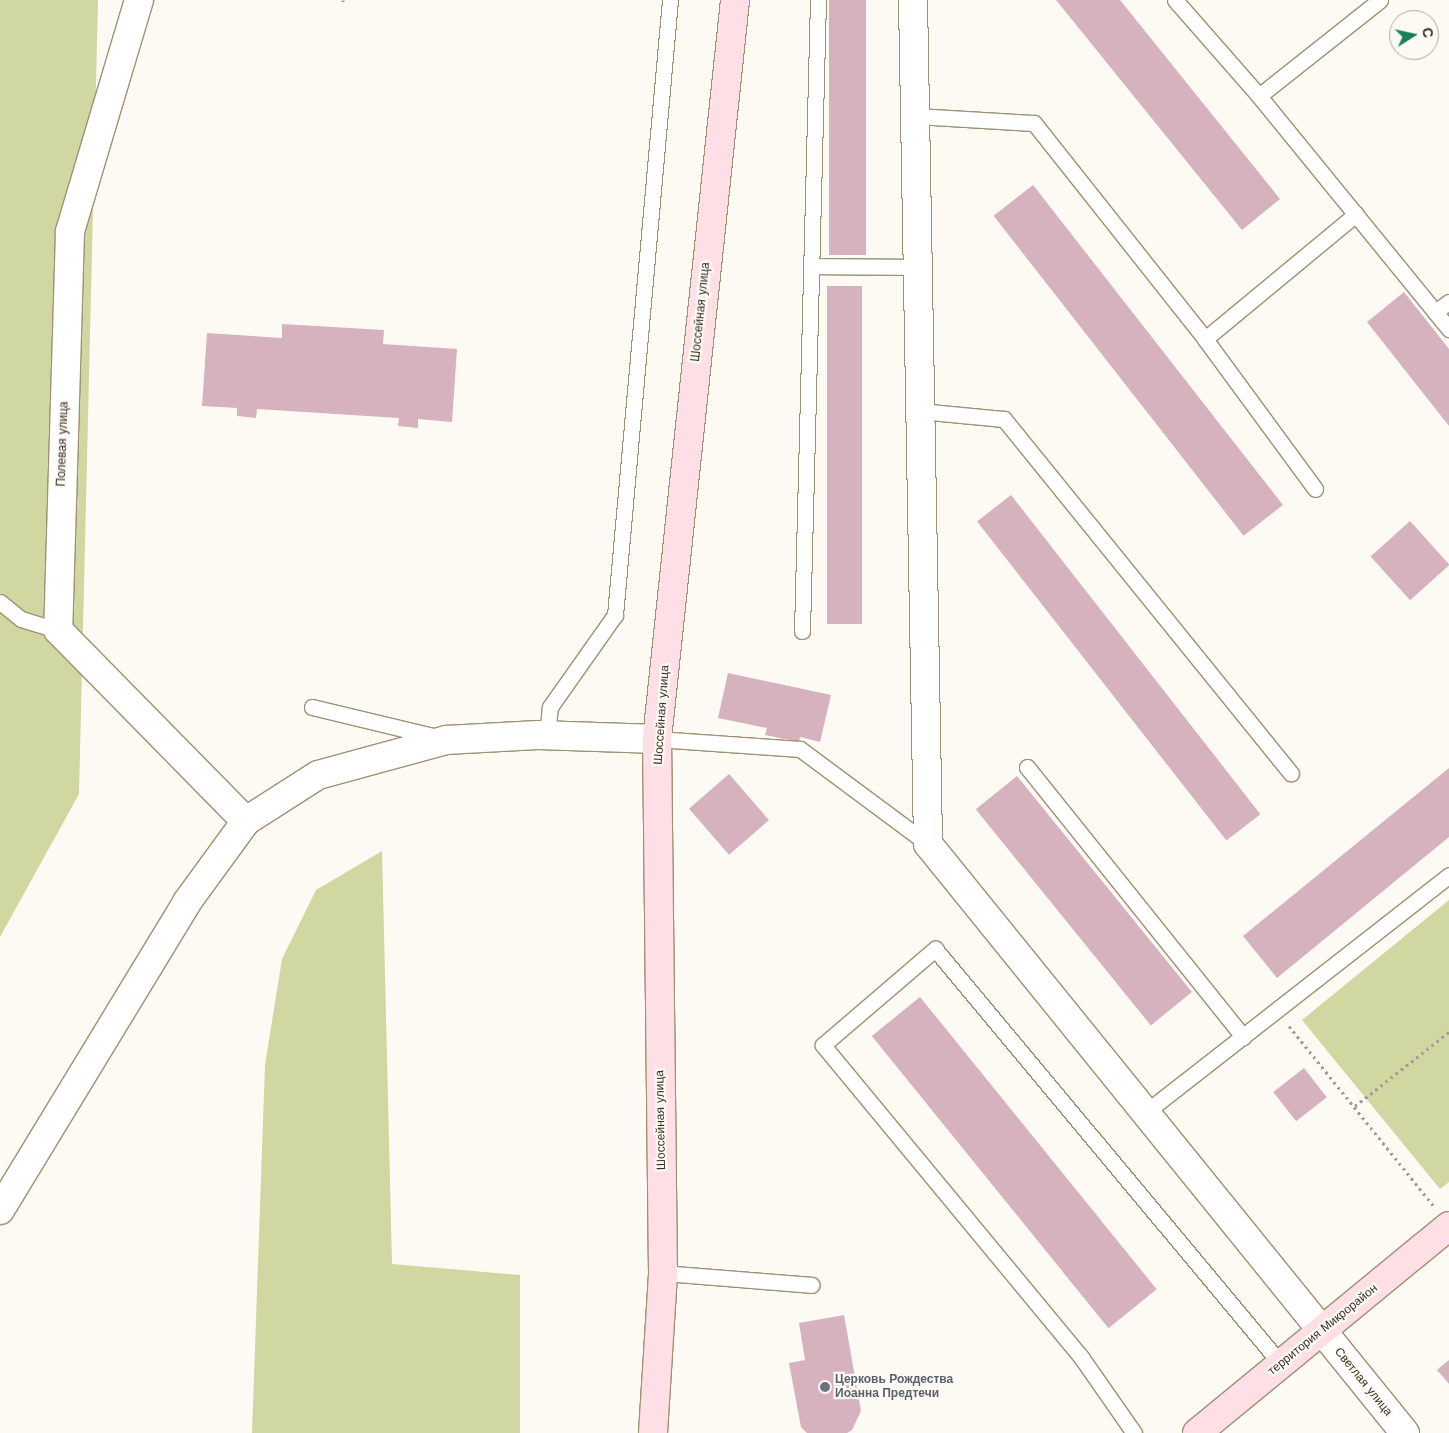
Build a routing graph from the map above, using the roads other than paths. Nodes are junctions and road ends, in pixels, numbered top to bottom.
1 (139, 0) edge
2 (670, 0) edge
3 (735, 0) edge
4 (818, 0) edge
5 (913, 0) edge
6 (1175, 0) edge
7 (1380, 0) edge
8 (1259, 96) junction
9 (915, 116) junction
10 (1356, 214) junction
11 (812, 266) junction
12 (917, 267) junction
13 (1449, 302) edge
14 (1436, 312) junction
15 (1449, 329) edge
16 (1205, 339) junction
17 (919, 411) junction
18 (1315, 490) dead end
19 (0, 602) edge
20 (58, 630) junction
21 (802, 631) dead end
22 (312, 707) dead end
23 (547, 735) junction
24 (658, 739) junction
25 (446, 740) junction
26 (1027, 767) dead end
27 (1291, 773) dead end
28 (246, 821) junction
29 (928, 844) junction
30 (1449, 875) edge
31 (1243, 1037) junction
32 (1146, 1112) junction
33 (0, 1210) edge
34 (1449, 1226) edge
35 (663, 1273) junction
36 (812, 1286) dead end
37 (1322, 1331) junction
38 (1281, 1364) junction
39 (653, 1433) edge
40 (1134, 1433) edge
41 (1197, 1433) edge
42 (1405, 1433) edge

1 - 20 street, Полевая улица
2 - 23 lane
3 - 24 main road, Шоссейная улица
4 - 11 lane
5 - 9 street
6 - 8 lane
7 - 8 lane
8 - 10 lane
9 - 12 street
9 - 16 lane
10 - 14 lane
10 - 16 lane
11 - 12 lane
11 - 21 lane
12 - 17 street
13 - 14 lane
14 - 15 lane
16 - 18 lane
17 - 27 lane
17 - 29 street
19 - 20 lane
20 - 28 street
22 - 25 lane
23 - 24 street
23 - 25 street
24 - 29 lane
24 - 35 main road, Шоссейная улица
25 - 28 street
26 - 31 lane
28 - 33 street
29 - 32 street, Светлая улица
30 - 31 lane
31 - 32 lane
32 - 37 street, Светлая улица
34 - 37 main road, территория Микрорайон
35 - 36 lane
35 - 39 main road, Шоссейная улица
37 - 38 main road, территория Микрорайон
37 - 42 street, Светлая улица
38 - 40 lane
38 - 41 main road, территория Микрорайон

